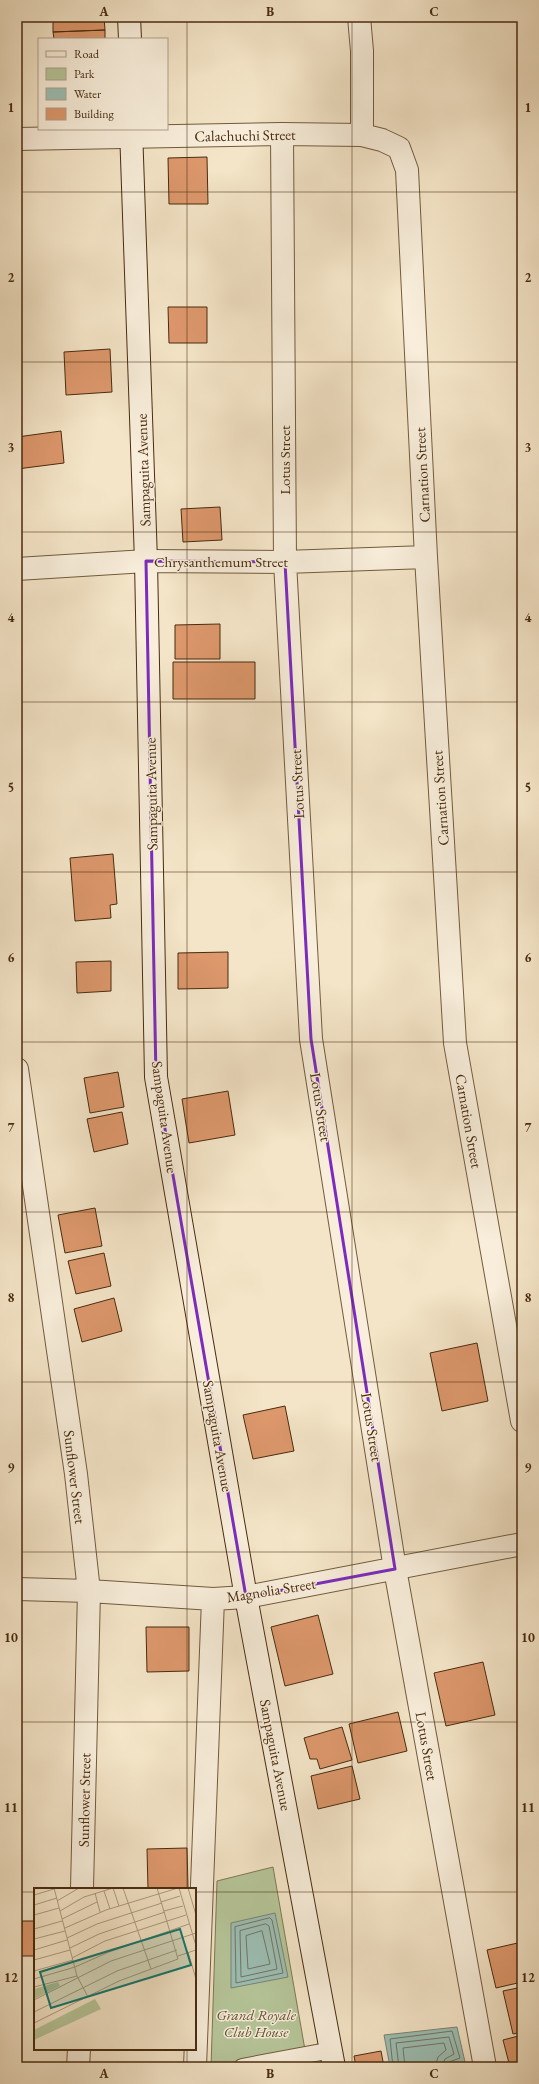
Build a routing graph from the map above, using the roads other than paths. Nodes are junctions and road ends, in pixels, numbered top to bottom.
1 (129, 17) edge
2 (359, 17) edge
3 (130, 38) edge
4 (131, 133) edge
5 (282, 134) junction
6 (362, 135) junction
7 (17, 139) edge
8 (407, 170) joint
9 (426, 557) junction
10 (146, 561) junction
11 (285, 562) junction
12 (17, 569) edge
13 (17, 1069) edge
14 (522, 1421) edge
15 (522, 1544) edge
16 (395, 1569) junction
17 (17, 1589) edge
18 (89, 1591) junction
19 (246, 1597) junction
20 (213, 1599) junction
21 (82, 1888) edge
22 (196, 2041) edge
23 (79, 2050) edge
24 (196, 2050) edge
25 (333, 2059) edge
26 (78, 2067) edge
27 (195, 2067) edge
28 (242, 2067) edge
29 (485, 2067) edge

1 - 3 street
2 - 6 street
4 - 5 street, Calachuchi Street
4 - 7 street, Calachuchi Street
4 - 10 street, Sampaguita Avenue
5 - 6 street, Calachuchi Street
5 - 11 street, Lotus Street
6 - 8 street, Calachuchi Street
8 - 9 street, Carnation Street
9 - 11 street, Chrysanthemum Street
9 - 14 street, Carnation Street
10 - 11 street, Chrysanthemum Street
10 - 12 street, Chrysanthemum Street
10 - 19 street, Sampaguita Avenue
11 - 16 street, Lotus Street
13 - 18 street, Sunflower Street
15 - 16 street, Magnolia Street
16 - 19 street, Magnolia Street
16 - 29 street, Lotus Street
17 - 18 street, Magnolia Street
18 - 20 street, Magnolia Street
18 - 21 street, Sunflower Street
19 - 20 street, Magnolia Street
19 - 25 street, Sampaguita Avenue
20 - 22 street
23 - 26 street
24 - 27 street
25 - 28 lane

